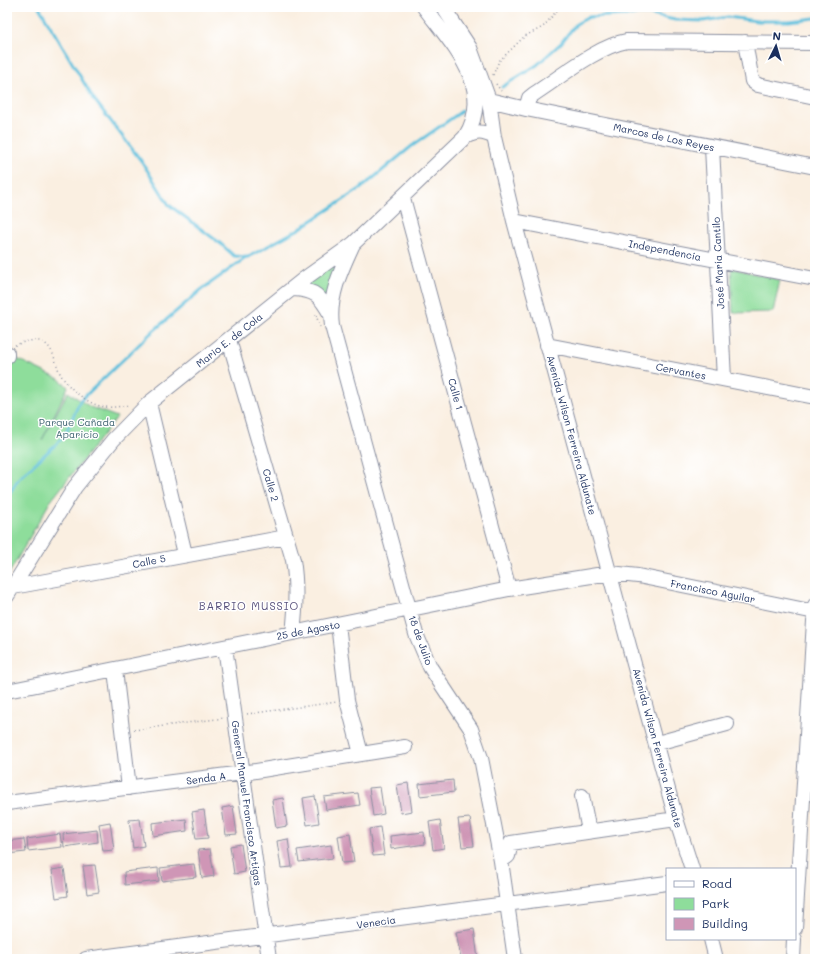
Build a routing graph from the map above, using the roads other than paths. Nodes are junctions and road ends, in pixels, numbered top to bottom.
1 (424, 7) edge
2 (443, 7) edge
3 (745, 42) junction
4 (815, 43) edge
5 (480, 75) junction
6 (476, 91) junction
7 (815, 97) edge
8 (489, 100) junction
9 (520, 107) junction
10 (465, 137) junction
11 (494, 137) junction
12 (712, 147) junction
13 (815, 167) edge
14 (403, 198) junction
15 (514, 221) junction
16 (353, 244) junction
17 (718, 260) junction
18 (815, 279) edge
19 (293, 289) junction
20 (331, 315) junction
21 (229, 340) junction
22 (547, 345) junction
23 (724, 379) junction
24 (815, 397) edge
25 (149, 403) junction
26 (286, 537) junction
27 (186, 554) junction
28 (610, 573) junction
29 (509, 589) junction
30 (10, 592) edge
31 (410, 610) junction
32 (815, 610) edge
33 (338, 624) junction
34 (293, 633) junction
35 (225, 647) junction
36 (115, 670) junction
37 (7, 691) edge
38 (727, 724) dead end
39 (657, 743) junction
40 (405, 747) dead end
41 (361, 754) junction
42 (243, 773) junction
43 (130, 788) junction
44 (582, 796) dead end
45 (7, 803) edge
46 (676, 819) junction
47 (589, 831) junction
48 (502, 862) junction
49 (692, 868) edge
50 (666, 883) edge
51 (508, 904) junction
52 (796, 912) edge
53 (266, 936) junction
54 (711, 940) edge
55 (794, 940) edge
56 (86, 959) edge
57 (269, 959) edge
58 (515, 959) edge
59 (716, 959) edge
60 (793, 959) edge

1 - 6 street
2 - 5 street, Avenida Wilson Ferreira Aldunate
3 - 4 street
3 - 7 street
3 - 9 street
5 - 8 street, Avenida Wilson Ferreira Aldunate
5 - 9 street, Marcos de Los Reyes
6 - 8 street, Marcos de Los Reyes
6 - 10 street
8 - 9 street, Marcos de Los Reyes
8 - 11 street, Avenida Wilson Ferreira Aldunate
9 - 12 street, Marcos de Los Reyes
10 - 11 street
10 - 14 street, Mario E. de Cola
11 - 15 street, Avenida Wilson Ferreira Aldunate
12 - 13 street, Marcos de Los Reyes
12 - 17 street, José María Cantilo
14 - 16 street, Mario E. de Cola
14 - 29 street, Calle 1
15 - 17 street, Independencia
15 - 22 street, Avenida Wilson Ferreira Aldunate
16 - 19 street, Mario E. de Cola
16 - 20 street, 18 de Julio
17 - 18 street, Independencia
17 - 23 street, José María Cantilo
19 - 20 street, 18 de Julio
19 - 21 street, Mario E. de Cola
20 - 31 street, 18 de Julio
21 - 25 street, Mario E. de Cola
21 - 26 street, Calle 2
22 - 23 street, Cervantes
22 - 28 street, Avenida Wilson Ferreira Aldunate
23 - 24 street, Cervantes
25 - 27 street
25 - 30 street, Mario E. de Cola
26 - 27 street, Calle 5
26 - 34 street, Calle 2
27 - 30 street, Calle 5
28 - 29 street, 25 de Agosto
28 - 32 street, Francisco Aguilar
28 - 39 street, Avenida Wilson Ferreira Aldunate
29 - 31 street, 25 de Agosto
31 - 33 street, 25 de Agosto
31 - 48 street, 18 de Julio
32 - 52 street
33 - 34 street, 25 de Agosto
33 - 41 street
34 - 35 street, 25 de Agosto
35 - 36 street, 25 de Agosto
35 - 42 street, General Manuel Francisco Artigas
36 - 37 street, 25 de Agosto
36 - 43 street
38 - 39 street
39 - 46 street, Avenida Wilson Ferreira Aldunate
40 - 41 street, Senda A
41 - 42 street, Senda A
42 - 43 street, Senda A
42 - 53 street, General Manuel Francisco Artigas
43 - 45 street, Senda A
44 - 47 street
46 - 47 street
46 - 49 street, Avenida Wilson Ferreira Aldunate
47 - 48 street
48 - 51 street, 18 de Julio
50 - 51 street, Venecia
51 - 53 street, Venecia
51 - 58 street, 18 de Julio
53 - 56 street, Venecia
53 - 57 street, General Manuel Francisco Artigas
54 - 59 street
55 - 60 street

